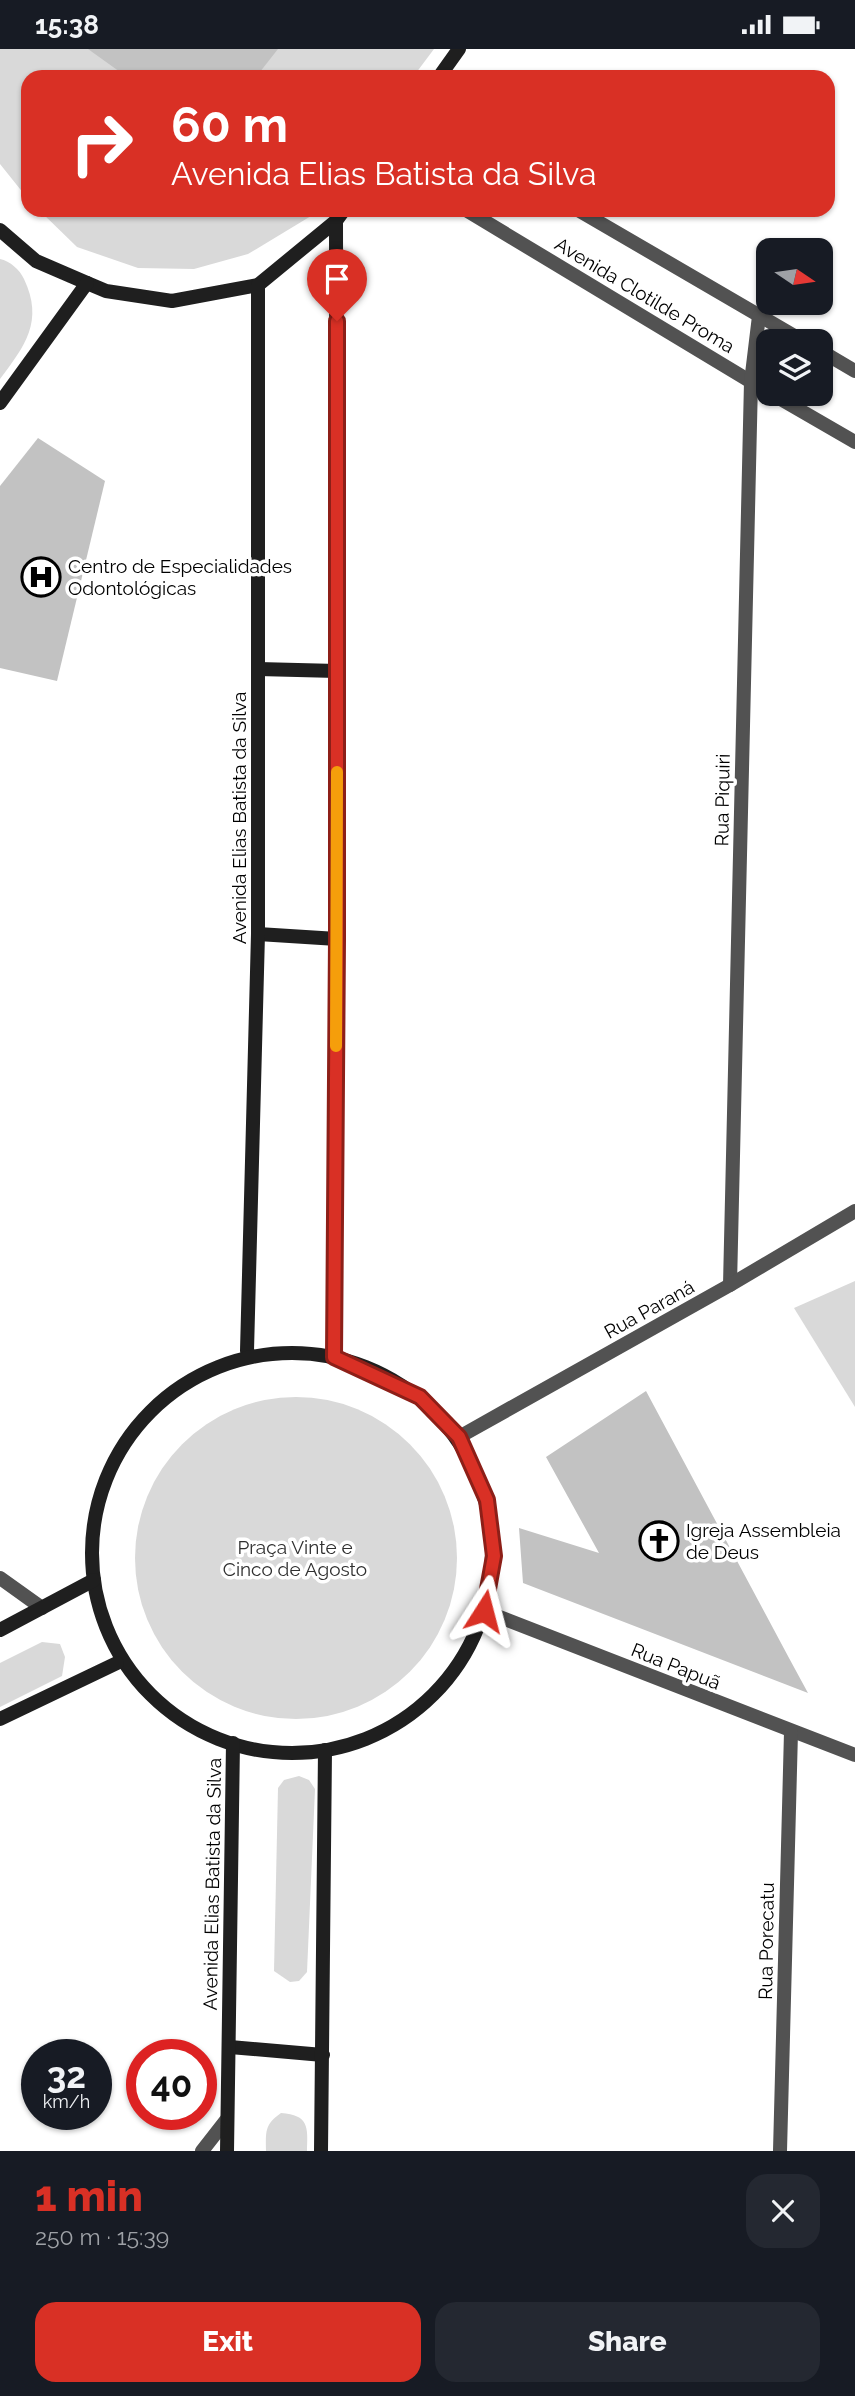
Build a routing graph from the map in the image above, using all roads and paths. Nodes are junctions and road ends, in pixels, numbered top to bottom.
1 (459, 49) edge
2 (444, 70) edge
3 (338, 217) edge
4 (340, 217) edge
5 (478, 217) edge
6 (590, 217) edge
7 (0, 230) edge
8 (87, 283) junction
9 (258, 285) junction
10 (759, 316) junction
11 (782, 329) edge
12 (833, 358) edge
13 (855, 371) edge
14 (751, 382) junction
15 (756, 385) edge
16 (0, 403) edge
17 (793, 406) edge
18 (855, 442) edge
19 (258, 669) junction
20 (337, 671) junction
21 (258, 934) junction
22 (337, 939) junction
23 (855, 1211) edge
24 (730, 1285) junction
25 (247, 1350) junction
26 (334, 1357) junction
27 (459, 1437) junction
28 (0, 1578) edge
29 (94, 1580) junction
30 (42, 1608) junction
31 (484, 1611) junction
32 (0, 1630) edge
33 (117, 1663) junction
34 (0, 1719) edge
35 (791, 1732) junction
36 (233, 1743) junction
37 (325, 1750) junction
38 (855, 1755) edge
39 (230, 2047) junction
40 (323, 2055) junction
41 (227, 2119) junction
42 (202, 2151) edge
43 (227, 2151) edge
44 (321, 2151) edge
45 (780, 2151) edge

1 - 2 street
3 - 9 street
4 - 20 street
5 - 14 street, Avenida Clotilde Proma
6 - 10 street, Avenida Clotilde Proma
7 - 8 street
8 - 9 street
8 - 16 street
9 - 19 street, Avenida Elias Batista da Silva
10 - 11 street, Avenida Clotilde Proma
10 - 14 street, Rua Piquiri
12 - 13 street
14 - 15 street, Avenida Clotilde Proma
14 - 24 street, Rua Piquiri
17 - 18 street, Avenida Clotilde Proma
19 - 20 street
19 - 21 street, Avenida Elias Batista da Silva
20 - 22 street
21 - 22 street
21 - 25 street, Avenida Elias Batista da Silva
22 - 26 street
23 - 24 street, Rua Paraná
24 - 27 street, Rua Paraná
25 - 26 street
25 - 29 street
26 - 27 street
27 - 31 street
28 - 30 street
29 - 30 street
29 - 33 street
30 - 32 street
31 - 35 street, Rua Papuã
31 - 37 street
33 - 34 street
33 - 36 street
35 - 38 street, Rua Papuã
35 - 45 street, Rua Porecatu
36 - 37 street
36 - 39 street, Avenida Elias Batista da Silva
37 - 40 street
39 - 40 street
39 - 41 street, Avenida Elias Batista da Silva
40 - 44 street
41 - 42 street
41 - 43 street, Avenida Elias Batista da Silva

